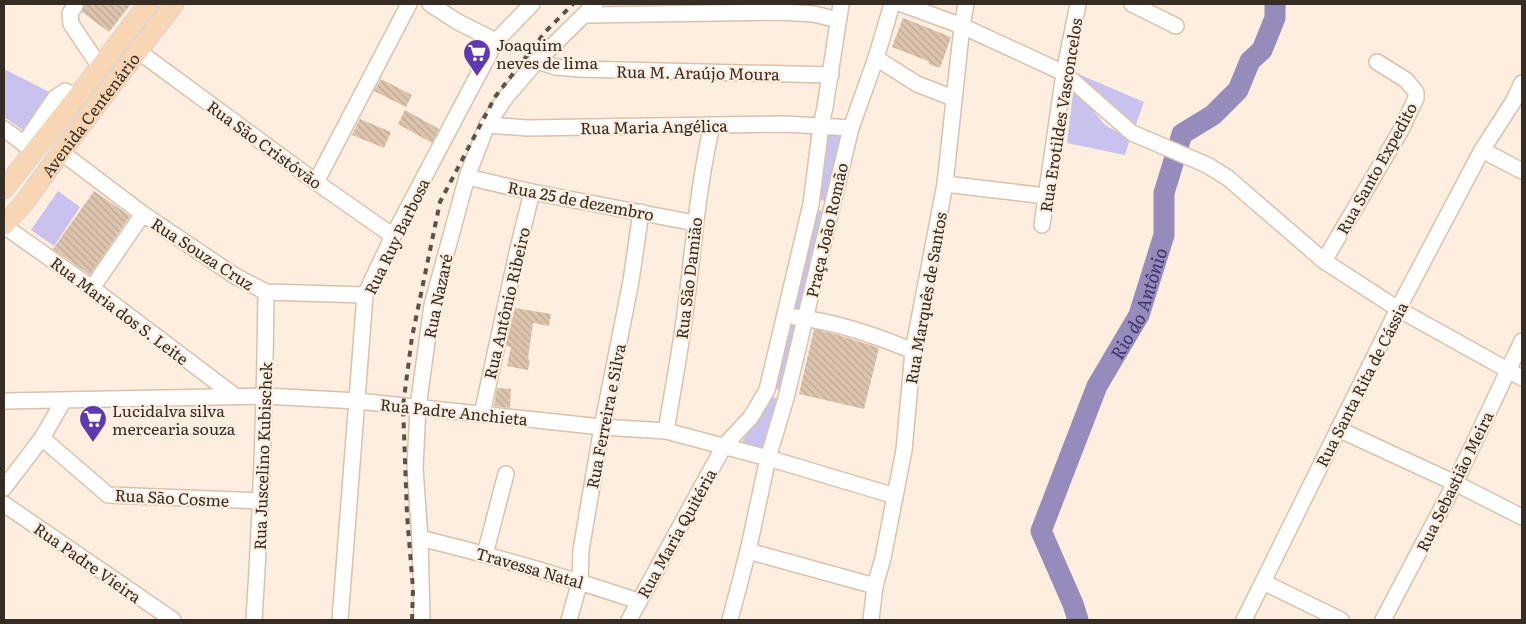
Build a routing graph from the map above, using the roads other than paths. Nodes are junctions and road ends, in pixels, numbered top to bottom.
1 (148, 4) edge
2 (174, 4) edge
3 (410, 4) edge
4 (430, 4) edge
5 (532, 4) edge
6 (596, 4) edge
7 (841, 4) edge
8 (892, 4) edge
9 (902, 4) edge
10 (966, 4) edge
11 (1078, 4) edge
12 (1132, 4) edge
13 (75, 6) dead end
14 (585, 15) junction
15 (838, 20) junction
16 (962, 26) junction
17 (1176, 26) dead end
18 (496, 41) junction
19 (138, 51) junction
20 (876, 58) junction
21 (537, 61) junction
22 (1377, 62) dead end
23 (100, 67) junction
24 (1064, 72) junction
25 (831, 75) junction
26 (119, 76) junction
27 (1522, 83) edge
28 (953, 98) junction
29 (1518, 104) edge
30 (712, 124) junction
31 (487, 126) junction
32 (821, 126) junction
33 (850, 128) junction
34 (4, 129) edge
35 (29, 148) junction
36 (1482, 150) junction
37 (61, 152) junction
38 (1522, 171) edge
39 (467, 177) junction
40 (316, 182) junction
41 (945, 184) junction
42 (4, 189) edge
43 (532, 192) junction
44 (1046, 196) junction
45 (811, 204) junction
46 (830, 210) junction
47 (641, 212) junction
48 (143, 214) junction
49 (695, 222) junction
50 (4, 226) edge
51 (1042, 226) dead end
52 (393, 236) junction
53 (1324, 261) junction
54 (92, 288) junction
55 (266, 292) junction
56 (365, 295) junction
57 (1398, 309) junction
58 (784, 315) junction
59 (805, 318) junction
60 (1522, 341) edge
61 (913, 351) junction
62 (1508, 371) junction
63 (1522, 378) edge
64 (767, 390) junction
65 (235, 396) junction
66 (265, 396) junction
67 (786, 398) junction
68 (64, 400) junction
69 (4, 401) edge
70 (358, 401) junction
71 (418, 407) junction
72 (482, 414) junction
73 (602, 427) junction
74 (1338, 429) junction
75 (666, 431) junction
76 (42, 438) junction
77 (724, 446) junction
78 (768, 458) junction
79 (506, 474) dead end
80 (1455, 483) junction
81 (4, 488) edge
82 (895, 496) junction
83 (261, 501) junction
84 (4, 504) edge
85 (1522, 517) edge
86 (420, 538) junction
87 (748, 551) junction
88 (485, 554) junction
89 (580, 581) junction
90 (1263, 582) junction
91 (875, 586) junction
92 (638, 601) junction
93 (173, 620) edge
94 (254, 620) edge
95 (340, 620) edge
96 (422, 620) edge
97 (569, 620) edge
98 (629, 620) edge
99 (730, 620) edge
100 (871, 620) edge
101 (1244, 620) edge
102 (1341, 620) edge
103 (1383, 620) edge

1 - 23 main road, Avenida Centenário
2 - 19 main road, Avenida Centenário
3 - 40 street
4 - 18 street
5 - 18 street, Rua Ruy Barbosa
6 - 14 street, Rua Nazaré
7 - 15 street, Praça João Romão
8 - 20 street, Praça João Romão
9 - 16 street
10 - 16 street, Rua Marquês de Santos
11 - 24 street, Rua Erotildes Vasconcelos
12 - 17 street
13 - 23 street
14 - 15 street
14 - 21 street, Rua Nazaré
15 - 25 street, Praça João Romão
16 - 24 street
16 - 28 street, Rua Marquês de Santos
18 - 52 street, Rua Ruy Barbosa
19 - 26 main road, Avenida Centenário
19 - 40 street, Rua São Cristóvão
20 - 28 street
20 - 33 street, Praça João Romão
21 - 25 street, Rua M. Araújo Moura
21 - 31 street, Rua Nazaré
22 - 53 street, Rua Santo Expedito
23 - 26 main road
23 - 35 main road, Avenida Centenário
24 - 44 street, Rua Erotildes Vasconcelos
24 - 53 street
25 - 32 street, Praça João Romão
26 - 37 main road, Avenida Centenário
27 - 29 street, Rua Santa Rita de Cássia
28 - 41 street, Rua Marquês de Santos
29 - 36 street, Rua Santa Rita de Cássia
30 - 31 street, Rua Maria Angélica
30 - 32 street, Rua Maria Angélica
30 - 49 street, Rua São Damião
31 - 39 street, Rua Nazaré
32 - 33 street, Rua Maria Angélica
32 - 45 street, Praça João Romão
33 - 46 street, Praça João Romão
34 - 35 street
35 - 42 main road, Avenida Centenário
36 - 38 street
36 - 57 street, Rua Santa Rita de Cássia
37 - 48 street, Rua Souza Cruz
37 - 50 main road, Avenida Centenário
39 - 43 street, Rua 25 de dezembro
39 - 71 street, Rua Nazaré
40 - 52 street, Rua São Cristóvão
41 - 44 street
41 - 61 street, Rua Marquês de Santos
43 - 47 street, Rua 25 de dezembro
43 - 72 street, Rua Antônio Ribeiro
44 - 51 street, Rua Erotildes Vasconcelos
45 - 46 street
45 - 58 street, Praça João Romão
46 - 59 street, Praça João Romão
47 - 49 street, Rua 25 de dezembro
47 - 73 street, Rua Ferreira e Silva
48 - 54 street
48 - 55 street, Rua Souza Cruz
49 - 75 street, Rua São Damião
50 - 54 street, Rua Maria dos S. Leite
52 - 56 street, Rua Ruy Barbosa
53 - 57 street
54 - 65 street, Rua Maria dos S. Leite
55 - 56 street, Rua Souza Cruz
55 - 66 street, Rua Juscelino Kubischek
56 - 70 street, Rua Ruy Barbosa
57 - 62 street
57 - 74 street, Rua Santa Rita de Cássia
58 - 59 street
58 - 64 street, Praça João Romão
59 - 61 street
59 - 67 street, Praça João Romão
60 - 62 street, Rua Sebastião Meira
61 - 82 street, Rua Marquês de Santos
62 - 63 street
62 - 80 street, Rua Sebastião Meira
64 - 67 street
64 - 77 street, Praça João Romão
65 - 66 street, Rua Padre Anchieta
65 - 68 street, Rua Padre Anchieta
66 - 70 street, Rua Padre Anchieta
66 - 83 street, Rua Juscelino Kubischek
67 - 78 street, Praça João Romão
68 - 69 street, Rua Padre Anchieta
68 - 76 street
70 - 71 street, Rua Padre Anchieta
70 - 95 street, Rua Ruy Barbosa
71 - 72 street, Rua Padre Anchieta
71 - 86 street, Rua Nazaré
72 - 73 street, Rua Padre Anchieta
73 - 75 street, Rua Padre Anchieta
73 - 89 street, Rua Ferreira e Silva
74 - 80 street
74 - 90 street, Rua Santa Rita de Cássia
75 - 77 street, Rua Padre Anchieta
76 - 81 street
76 - 83 street, Rua São Cosme
77 - 78 street, Rua Padre Anchieta
77 - 92 street, Rua Maria Quitéria
78 - 82 street, Rua Padre Anchieta
78 - 87 street, Praça João Romão
79 - 88 street
80 - 85 street
80 - 103 street, Rua Sebastião Meira
82 - 91 street, Rua Marquês de Santos
83 - 94 street, Rua Juscelino Kubischek
84 - 93 street, Rua Padre Vieira
86 - 88 street, Travessa Natal
86 - 96 street, Rua Nazaré
87 - 91 street
87 - 99 street, Praça João Romão
88 - 89 street, Travessa Natal
89 - 92 street, Travessa Natal
89 - 97 street, Rua Ferreira e Silva
90 - 101 street, Rua Santa Rita de Cássia
90 - 102 street
91 - 100 street, Rua Marquês de Santos
92 - 98 street, Rua Maria Quitéria

